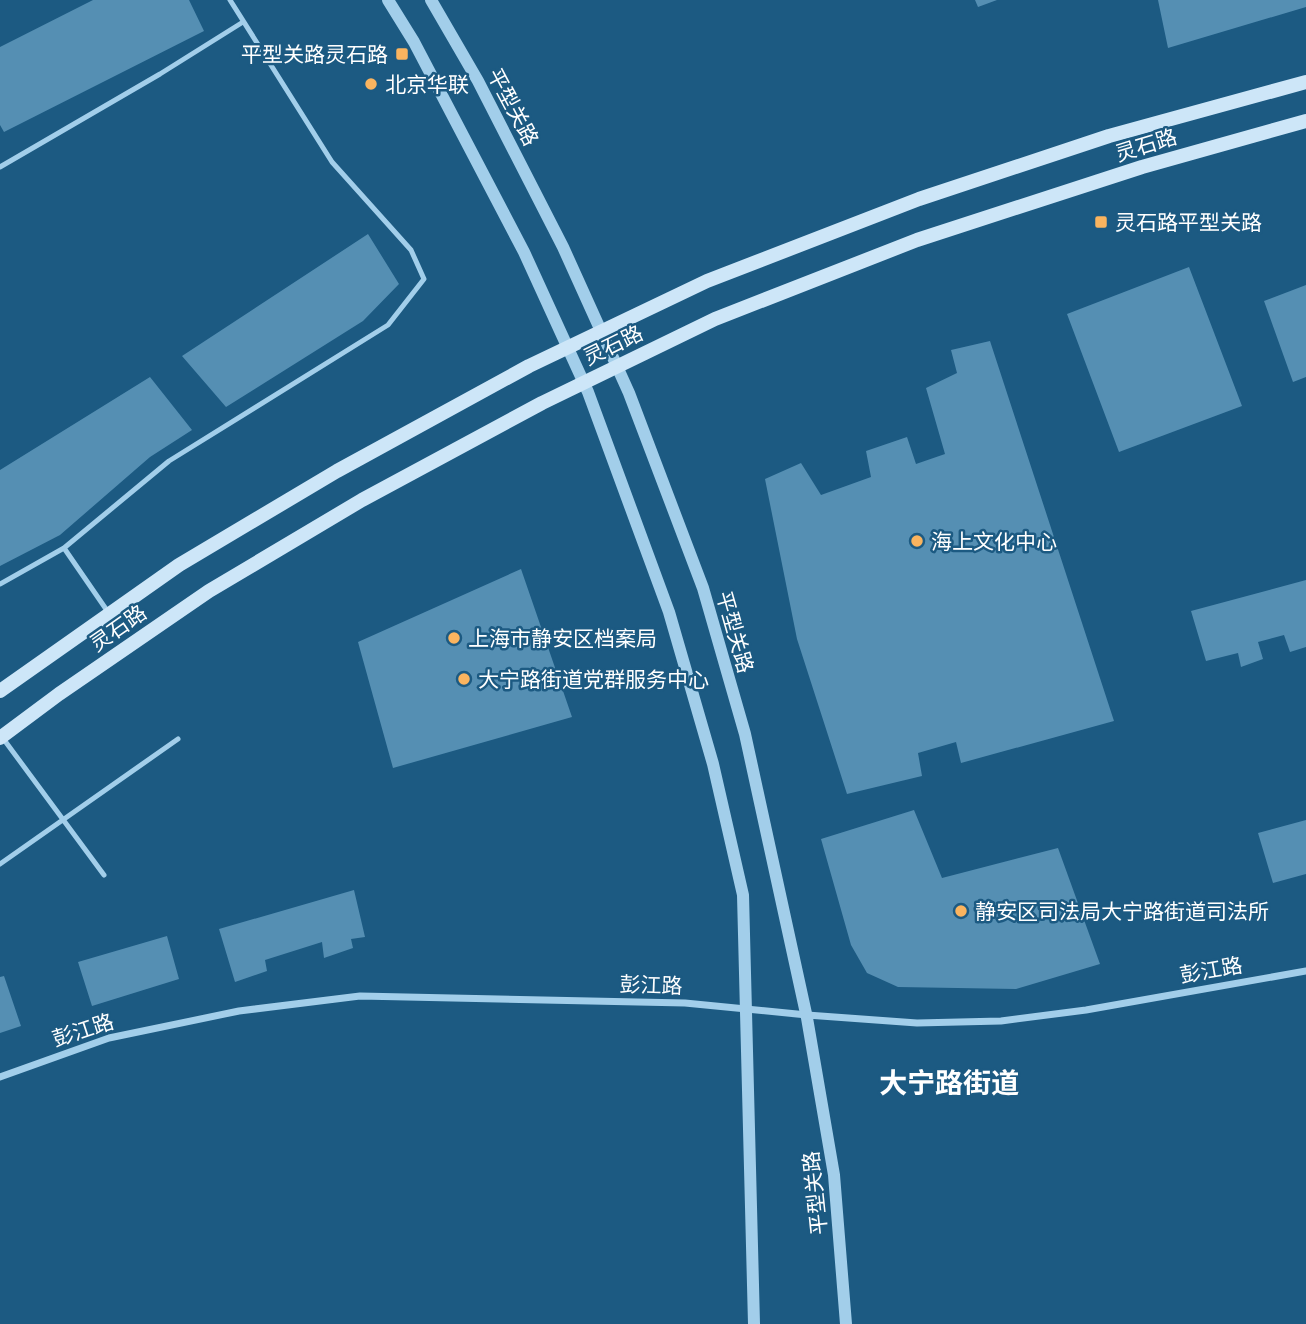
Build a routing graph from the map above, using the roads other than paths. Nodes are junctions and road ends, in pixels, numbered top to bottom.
1 (230, 0) edge
2 (388, 0) edge
3 (430, 0) edge
4 (243, 22) junction
5 (1306, 82) edge
6 (1306, 121) edge
7 (0, 167) edge
8 (601, 332) junction
9 (568, 347) junction
10 (617, 366) junction
11 (584, 383) junction
12 (64, 548) junction
13 (0, 584) edge
14 (109, 613) junction
15 (0, 691) edge
16 (1, 738) edge
17 (178, 739) dead end
18 (63, 820) junction
19 (0, 864) edge
20 (104, 875) dead end
21 (1306, 971) edge
22 (746, 1009) junction
23 (807, 1015) junction
24 (0, 1077) edge
25 (754, 1324) edge
26 (846, 1324) edge

1 - 4 lane
2 - 9 street
3 - 8 street, 平型关路
4 - 7 lane
4 - 12 lane
5 - 8 main road, 灵石路
6 - 10 main road, 灵石路
8 - 9 main road, 灵石路
8 - 10 street, 平型关路
9 - 11 street
9 - 14 main road, 灵石路
10 - 11 main road, 灵石路
10 - 23 street, 平型关路
11 - 16 main road, 灵石路
11 - 22 street
12 - 13 lane
12 - 14 lane
14 - 15 main road, 灵石路
16 - 18 lane
17 - 18 lane
18 - 19 lane
18 - 20 lane
21 - 23 street, 彭江路
22 - 23 street, 彭江路
22 - 24 street, 彭江路
22 - 25 street
23 - 26 street, 平型关路

